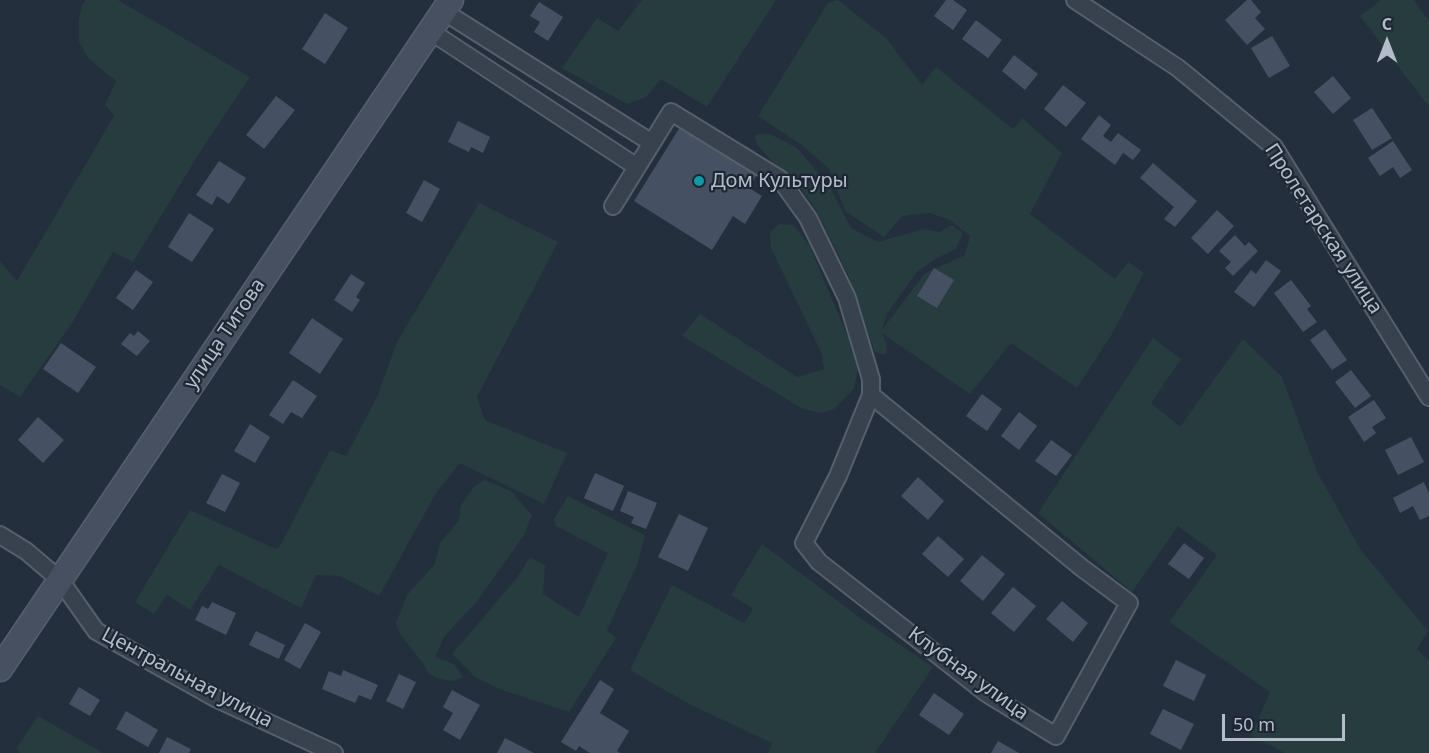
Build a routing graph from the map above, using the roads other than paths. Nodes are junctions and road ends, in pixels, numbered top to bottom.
1 (1075, 0) edge
2 (447, 6) edge
3 (430, 31) junction
4 (652, 143) junction
5 (637, 167) junction
6 (613, 206) dead end
7 (871, 395) junction
8 (1429, 397) edge
9 (0, 535) edge
10 (60, 580) junction
11 (0, 669) edge
12 (334, 753) edge

1 - 8 street, Пролетарская улица
2 - 3 main road, улица Титова
2 - 4 street
3 - 5 street
3 - 10 main road, улица Титова
4 - 5 street
4 - 7 street
5 - 6 street
7 - 7 street, Клубная улица
9 - 10 street, Центральная улица
10 - 11 main road, улица Титова
10 - 12 street, Центральная улица

